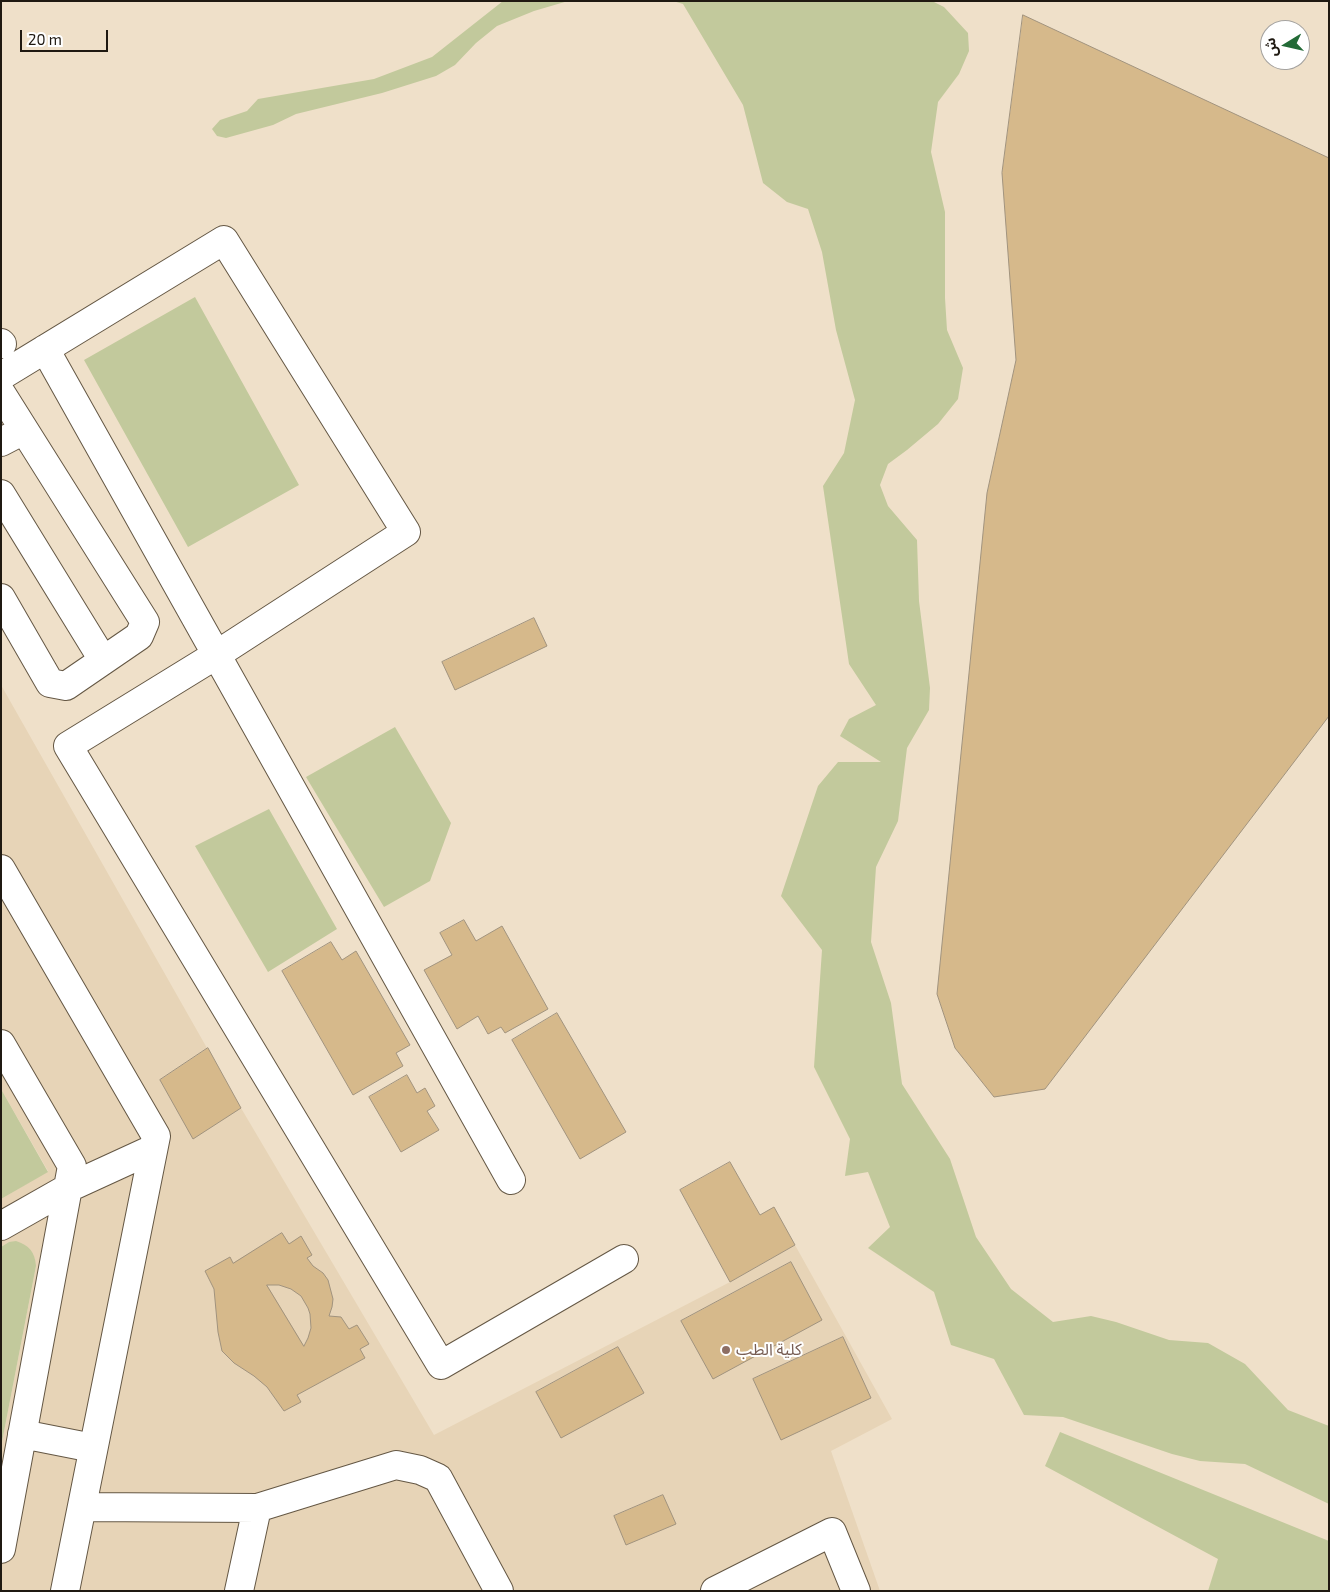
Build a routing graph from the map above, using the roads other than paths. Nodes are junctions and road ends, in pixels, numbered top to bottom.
1 (45, 348) junction
2 (1, 376) edge
3 (1, 392) edge
4 (12, 436) edge
5 (1, 494) edge
6 (1, 598) edge
7 (216, 655) junction
8 (103, 660) junction
9 (1, 869) edge
10 (1, 1044) edge
11 (153, 1149) junction
12 (511, 1180) dead end
13 (68, 1188) junction
14 (1, 1226) edge
15 (624, 1259) dead end
16 (22, 1434) junction
17 (93, 1448) junction
18 (82, 1507) junction
19 (257, 1508) junction
20 (1, 1549) edge
21 (65, 1591) edge
22 (239, 1591) edge
23 (499, 1591) edge
24 (715, 1591) edge
25 (856, 1591) edge

1 - 2 street
1 - 7 street
1 - 7 street
3 - 4 street
4 - 8 street
5 - 8 street
6 - 8 street
7 - 12 street
7 - 15 street
9 - 11 street
10 - 13 street
11 - 13 street
11 - 17 street
13 - 14 street
13 - 16 street
16 - 17 street
16 - 20 street
17 - 18 street
18 - 19 street
18 - 21 street
19 - 22 street
19 - 23 street
24 - 25 street

